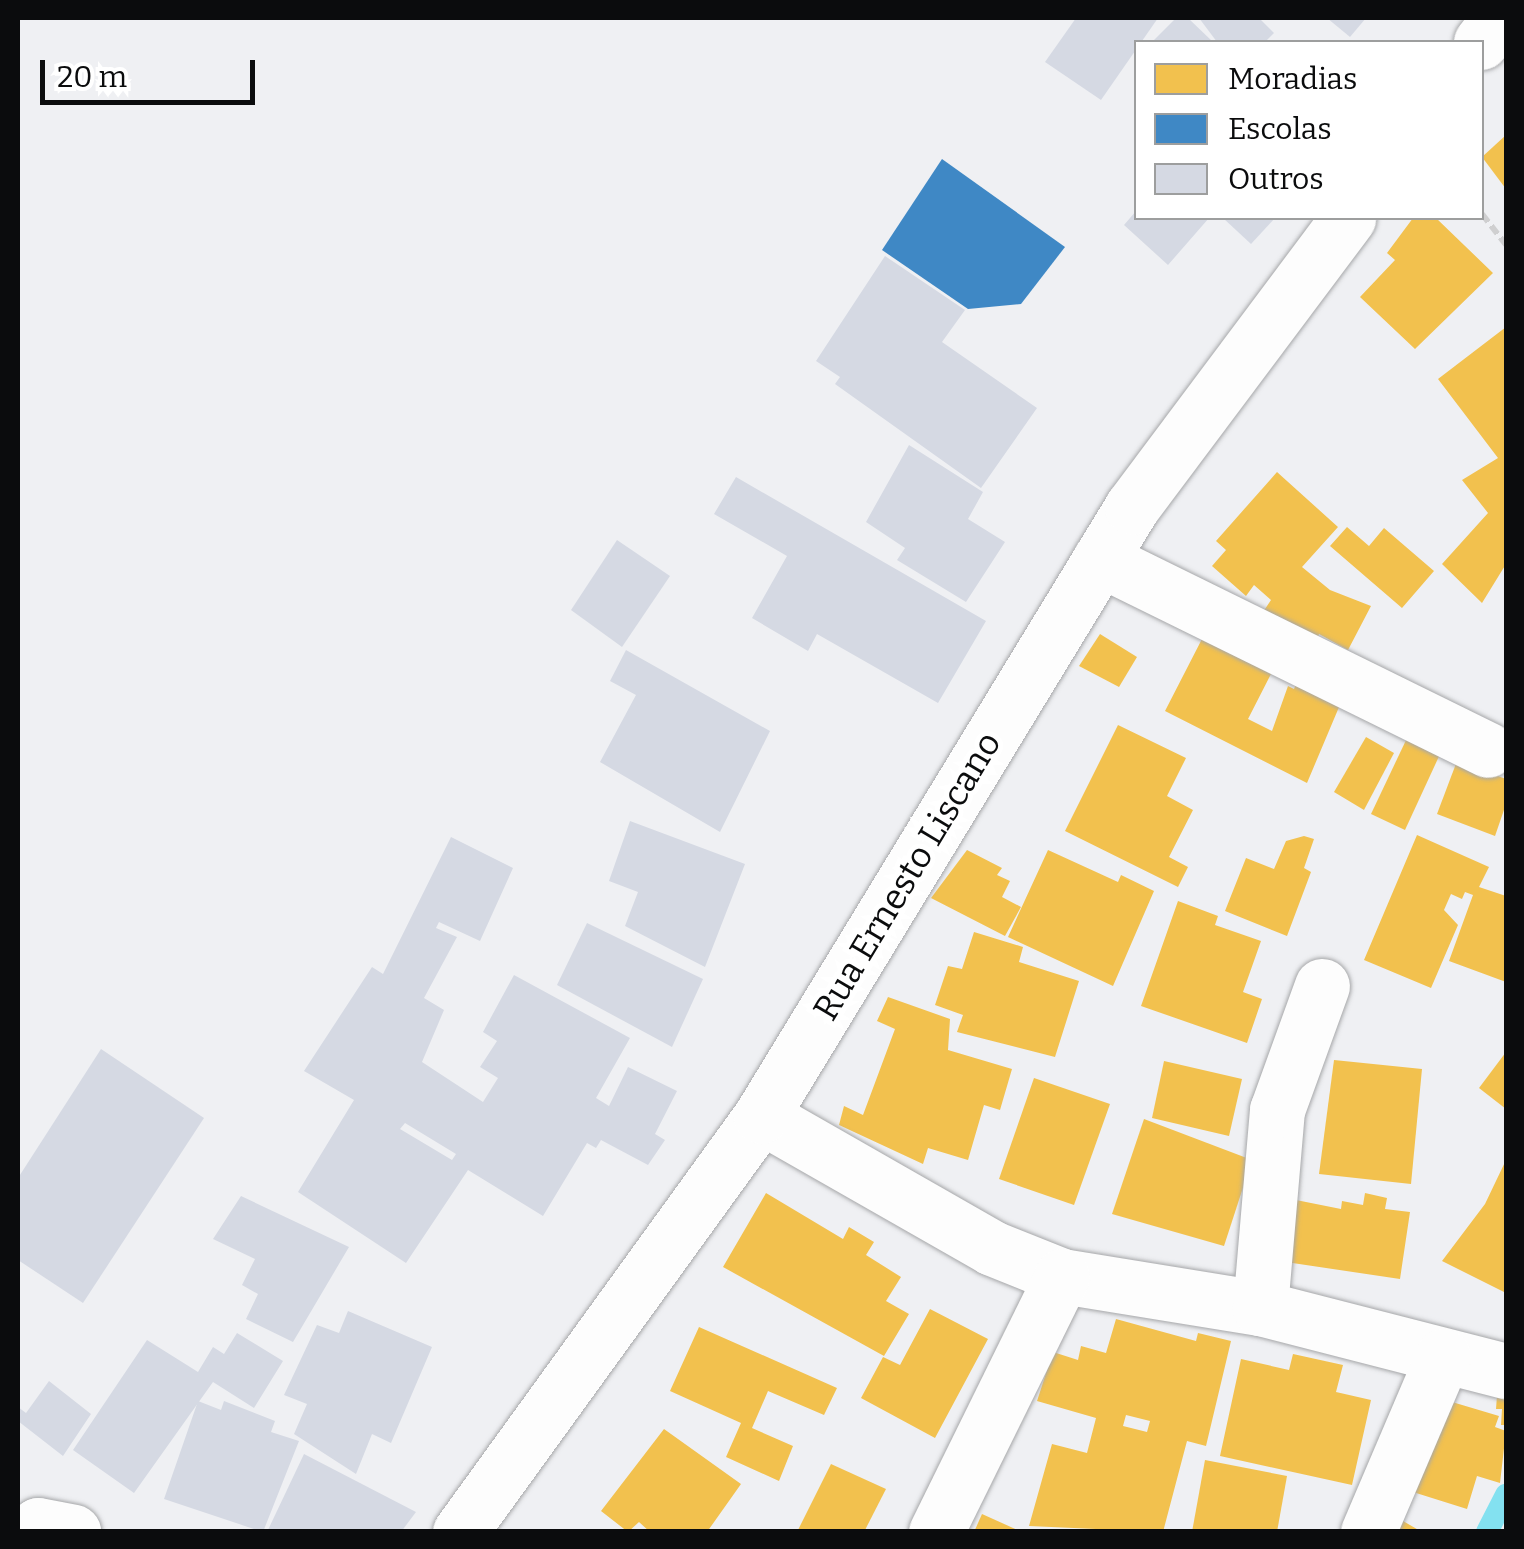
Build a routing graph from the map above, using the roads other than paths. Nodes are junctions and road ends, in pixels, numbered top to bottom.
1 (1500, 18) edge
2 (1483, 40) edge
3 (1347, 220) edge
4 (1100, 559) junction
5 (1488, 750) dead end
6 (1322, 986) dead end
7 (761, 1116) junction
8 (1062, 1276) junction
9 (1260, 1308) junction
10 (1443, 1356) junction
11 (1506, 1371) edge
12 (28, 1532) edge
13 (73, 1532) edge
14 (460, 1532) edge
15 (936, 1532) edge
16 (1368, 1532) edge

1 - 2 street
3 - 4 street, Rua Ernesto Liscano
4 - 5 street
4 - 7 street, Rua Ernesto Liscano
6 - 9 street
7 - 8 street
7 - 14 street, Rua Ernesto Liscano
8 - 9 street
8 - 15 street
9 - 10 street
10 - 11 street
10 - 16 street
12 - 13 street

